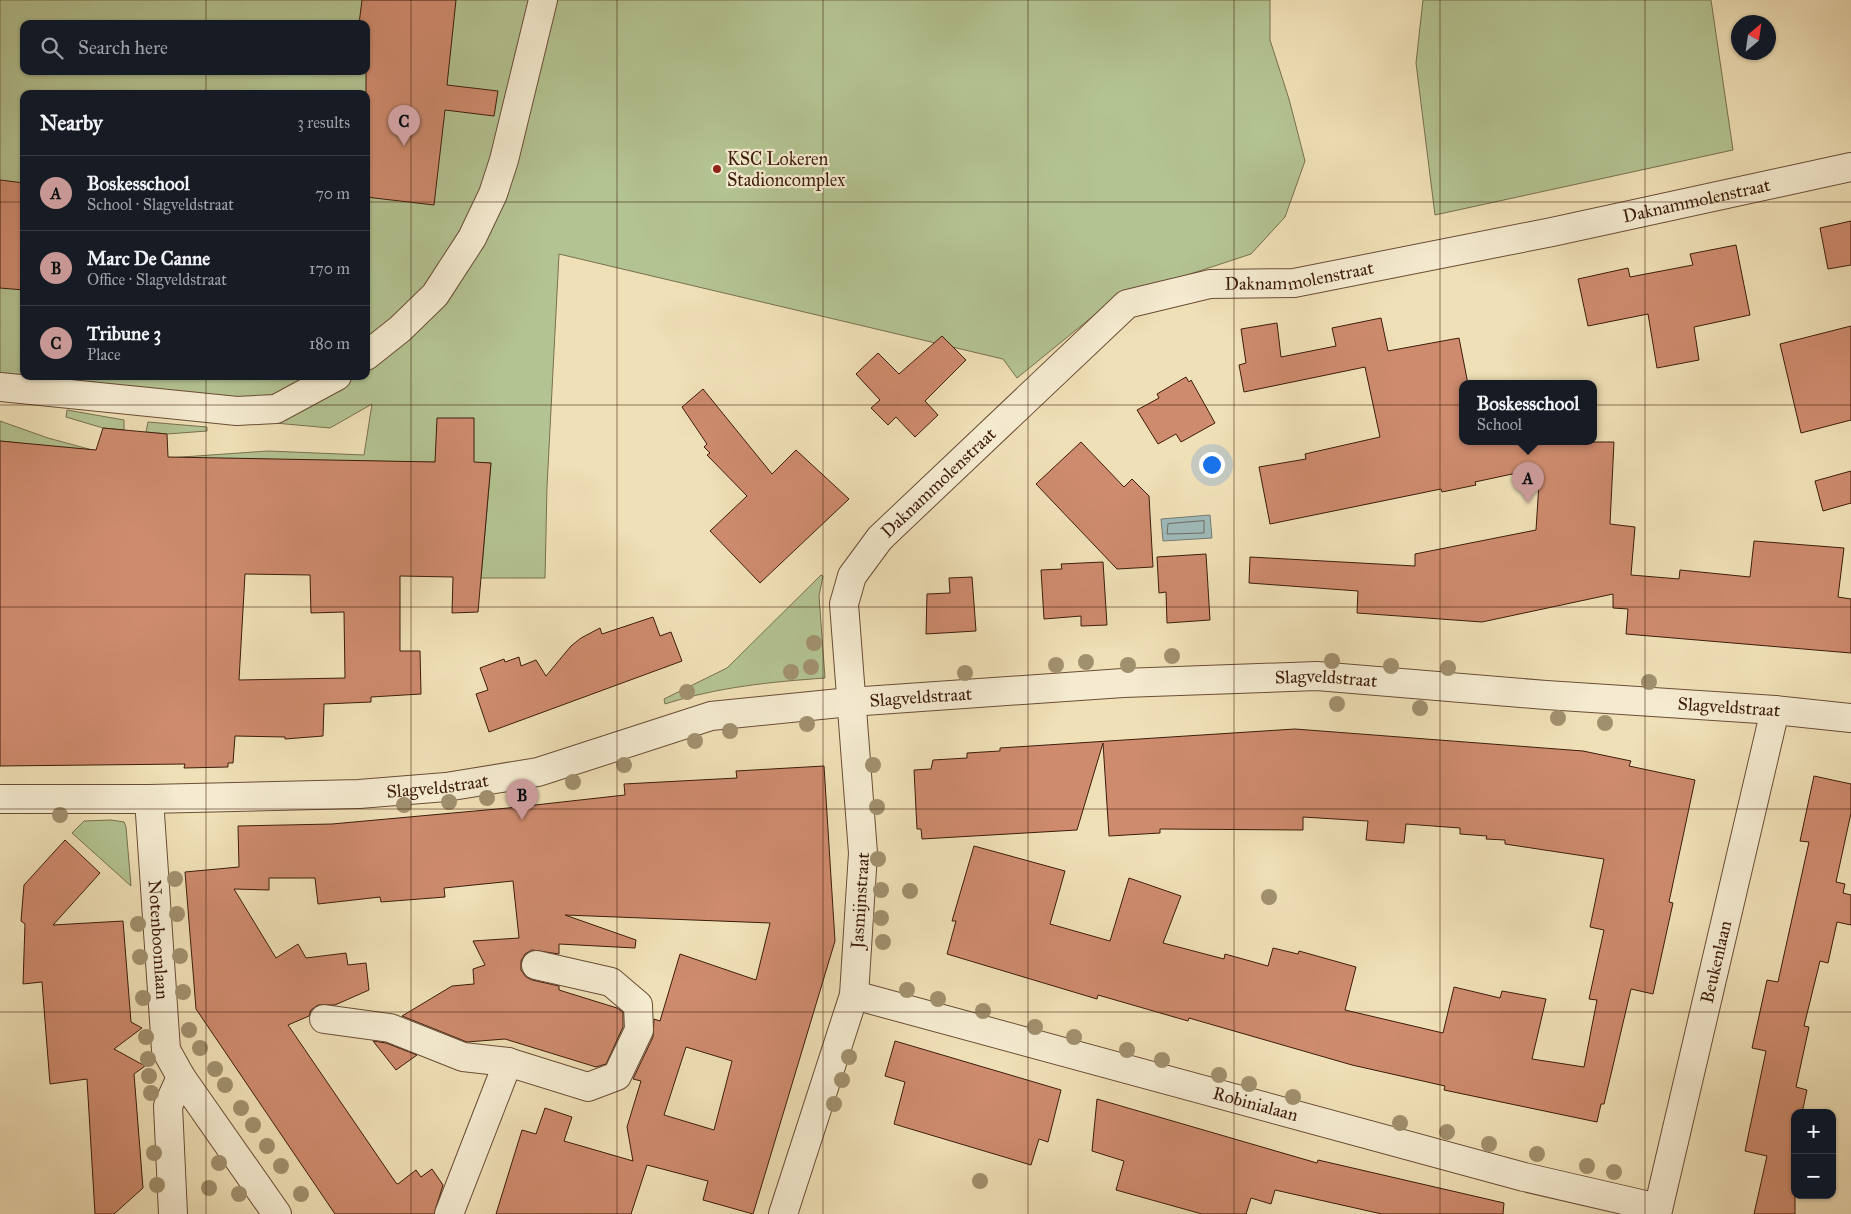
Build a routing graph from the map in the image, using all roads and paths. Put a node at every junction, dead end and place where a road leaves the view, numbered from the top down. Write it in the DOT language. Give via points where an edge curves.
graph roads {
  1 [pos="543,0"];
  2 [pos="1851,167"];
  3 [pos="370,353"];
  4 [pos="330,380"];
  5 [pos="0,387"];
  6 [pos="852,576"];
  7 [pos="850,702"];
  8 [pos="1775,710"];
  9 [pos="1851,718"];
  10 [pos="0,798"];
  11 [pos="149,799"];
  12 [pos="536,965"];
  13 [pos="854,996"];
  14 [pos="324,1019"];
  15 [pos="508,1062"];
  16 [pos="181,1077"];
  17 [pos="1658,1211"];
  18 [pos="173,1214"];
  19 [pos="277,1214"];
  20 [pos="449,1214"];
  21 [pos="784,1214"];
  1 -- 3 [label="street" via="504,160 493,194 472,238 435,296"];
  2 -- 6 [label="street, Daknammolenstraat" via="1552,232 1304,281 1210,284 1127,304 880,538"];
  4 -- 5 [label="street" via="276,409 237,411"];
  6 -- 7 [label="street, Jasmijnstraat" via="844,604"];
  7 -- 8 [label="street, Slagveldstraat" via="1123,683 1318,676"];
  7 -- 11 [label="street, Slagveldstraat" via="711,716 538,772 446,787 359,794"];
  7 -- 13 [label="street, Jasmijnstraat" via="863,853"];
  8 -- 9 [label="street, Slagveldstraat"];
  8 -- 17 [label="street, Beukenlaan"];
  10 -- 11 [label="street, Slagveldstraat"];
  11 -- 16 [label="street, Notenboomlaan" via="166,1050"];
  12 -- 15 [label="street" via="611,982 638,1005 639,1030 617,1076 588,1087"];
  13 -- 17 [label="street, Robinialaan"];
  13 -- 21 [label="street, Jasmijnstraat"];
  14 -- 15 [label="street" via="390,1028 463,1057"];
  15 -- 20 [label="street"];
  16 -- 18 [label="street" via="168,1106"];
  16 -- 19 [label="street, Notenboomlaan"];
}
